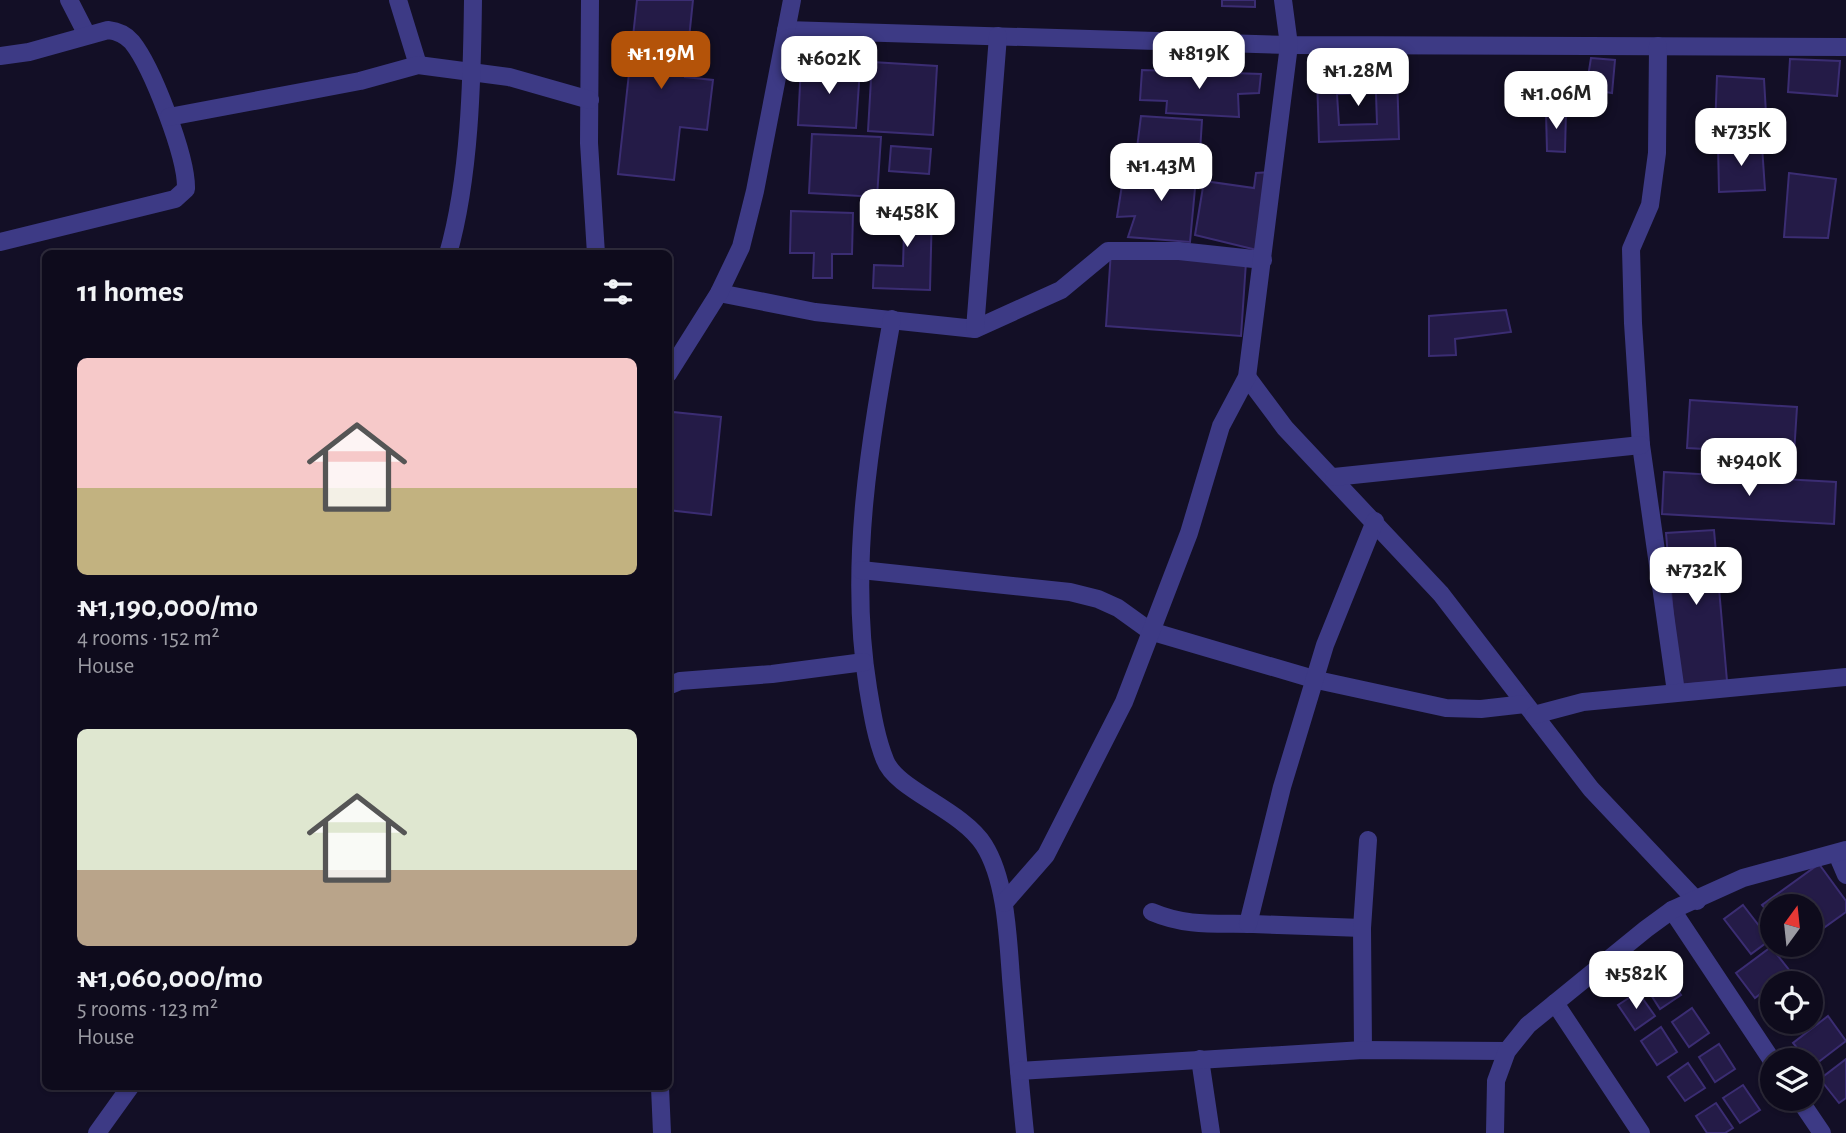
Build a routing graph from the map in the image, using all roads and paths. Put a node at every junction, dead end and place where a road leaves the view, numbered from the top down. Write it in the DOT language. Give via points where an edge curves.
graph roads {
  1 [pos="69,0"];
  2 [pos="398,0"];
  3 [pos="472,0"];
  4 [pos="590,0"];
  5 [pos="792,0"];
  6 [pos="1283,0"];
  7 [pos="786,30"];
  8 [pos="87,34"];
  9 [pos="998,36"];
  10 [pos="1289,45"];
  11 [pos="1658,46"];
  12 [pos="1846,47"];
  13 [pos="0,56"];
  14 [pos="418,65"];
  15 [pos="472,71"];
  16 [pos="590,100"];
  17 [pos="169,117"];
  18 [pos="0,242"];
  19 [pos="449,250"];
  20 [pos="596,250"];
  21 [pos="1263,260"];
  22 [pos="719,293"];
  23 [pos="892,319"];
  24 [pos="975,329"];
  25 [pos="677,343"];
  26 [pos="672,360"];
  27 [pos="1247,377"];
  28 [pos="1641,445"];
  29 [pos="1334,477"];
  30 [pos="1375,521"];
  31 [pos="861,570"];
  32 [pos="1150,631"];
  33 [pos="864,662"];
  34 [pos="1846,677"];
  35 [pos="1317,680"];
  36 [pos="672,685"];
  37 [pos="1676,692"];
  38 [pos="1529,709"];
  39 [pos="1368,840"];
  40 [pos="1842,852"];
  41 [pos="1846,875"];
  42 [pos="1697,901"];
  43 [pos="1004,903"];
  44 [pos="1672,910"];
  45 [pos="1152,912"];
  46 [pos="1248,924"];
  47 [pos="1362,928"];
  48 [pos="1555,1003"];
  49 [pos="1764,1048"];
  50 [pos="1363,1049"];
  51 [pos="1507,1051"];
  52 [pos="1200,1059"];
  53 [pos="1019,1071"];
  54 [pos="128,1090"];
  55 [pos="660,1090"];
  56 [pos="1807,1111"];
  57 [pos="97,1133"];
  58 [pos="662,1133"];
  59 [pos="1024,1133"];
  60 [pos="1211,1133"];
  61 [pos="1495,1133"];
  62 [pos="1641,1133"];
  63 [pos="1822,1133"];
  1 -- 8 [label="street"];
  2 -- 14 [label="street"];
  3 -- 15 [label="street"];
  4 -- 16 [label="street"];
  5 -- 7 [label="street"];
  6 -- 10 [label="street"];
  7 -- 9 [label="street"];
  7 -- 22 [label="street" via="741,247"];
  8 -- 13 [label="street"];
  8 -- 17 [label="street" via="117,31 132,43"];
  9 -- 10 [label="street"];
  9 -- 24 [label="street"];
  10 -- 11 [label="street"];
  10 -- 21 [label="street"];
  11 -- 12 [label="street"];
  11 -- 28 [label="street" via="1654,179 1650,205 1631,249"];
  14 -- 15 [label="street"];
  14 -- 17 [label="street"];
  15 -- 16 [label="street"];
  15 -- 19 [label="street" via="464,163"];
  16 -- 20 [label="street"];
  17 -- 18 [label="street" via="187,172 186,188 175,199"];
  21 -- 24 [label="street" via="1179,251 1108,251 1061,290"];
  21 -- 27 [label="street"];
  22 -- 23 [label="street" via="803,310"];
  22 -- 25 [label="street"];
  23 -- 24 [label="street"];
  23 -- 31 [label="street" via="859,540"];
  25 -- 26 [label="street"];
  27 -- 29 [label="street" via="1285,428"];
  27 -- 32 [label="street" via="1221,426 1189,533"];
  28 -- 29 [label="street"];
  28 -- 37 [label="street"];
  29 -- 30 [label="street"];
  30 -- 35 [label="street" via="1325,645"];
  30 -- 38 [label="street" via="1441,594"];
  31 -- 32 [label="street" via="1070,592 1118,608"];
  31 -- 33 [label="street"];
  32 -- 35 [label="street"];
  32 -- 43 [label="street" via="1124,702 1084,786 1046,855"];
  33 -- 36 [label="street"];
  33 -- 43 [label="street" via="881,749 893,776 946,808 973,831 985,847"];
  34 -- 37 [label="street"];
  35 -- 38 [label="street" via="1446,708"];
  35 -- 46 [label="street" via="1282,787"];
  37 -- 38 [label="street"];
  38 -- 42 [label="street" via="1591,789"];
  39 -- 47 [label="street"];
  40 -- 41 [label="street"];
  40 -- 42 [label="street" via="1743,878"];
  42 -- 44 [label="street"];
  43 -- 53 [label="street"];
  44 -- 48 [label="street"];
  44 -- 49 [label="street"];
  45 -- 46 [label="street" via="1205,926"];
  46 -- 47 [label="street"];
  47 -- 50 [label="street"];
  48 -- 51 [label="street" via="1528,1025"];
  48 -- 62 [label="street"];
  50 -- 51 [label="street"];
  50 -- 52 [label="street"];
  51 -- 61 [label="street" via="1496,1081"];
  52 -- 53 [label="street"];
  52 -- 60 [label="street"];
  53 -- 59 [label="street"];
  54 -- 57 [label="street"];
  55 -- 58 [label="street"];
  56 -- 63 [label="street"];
}
